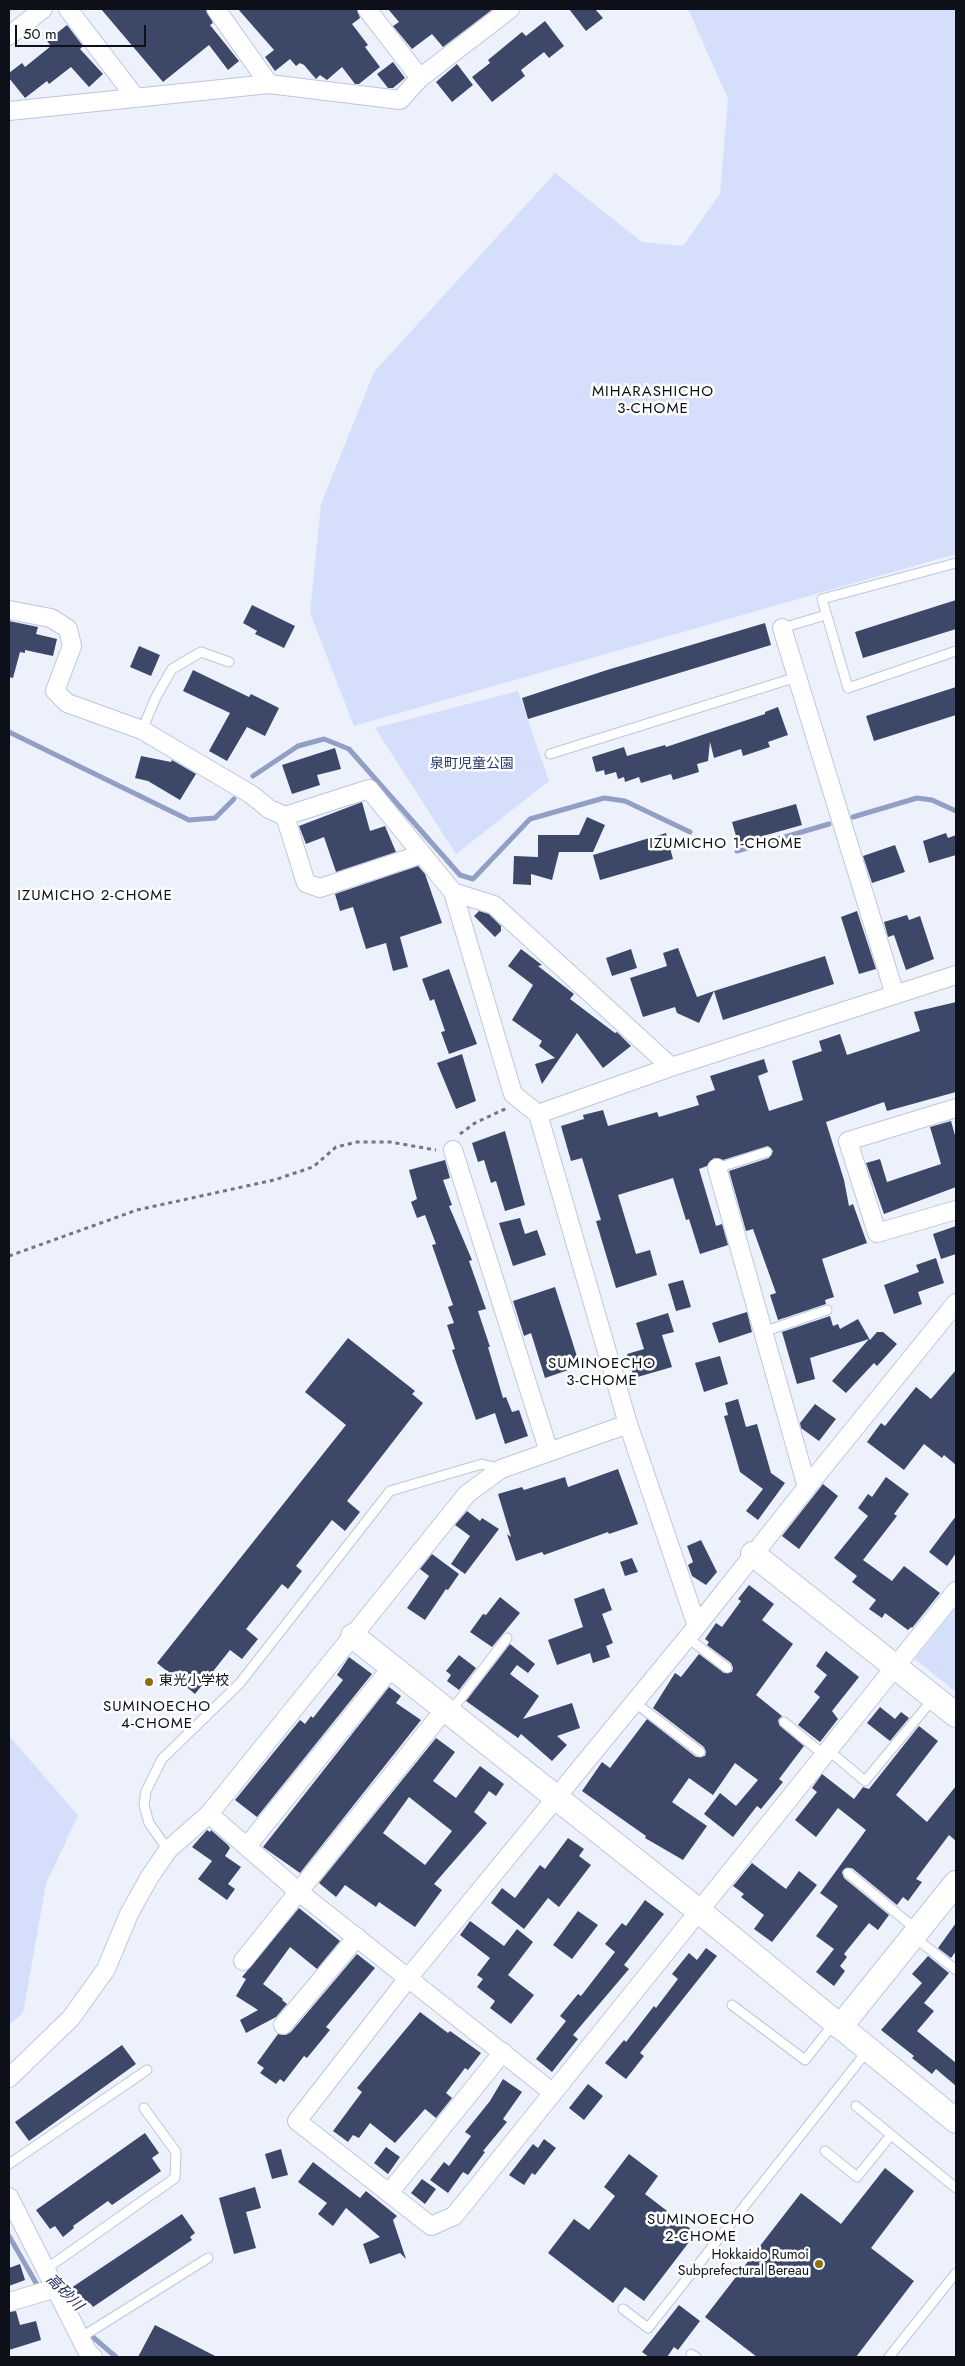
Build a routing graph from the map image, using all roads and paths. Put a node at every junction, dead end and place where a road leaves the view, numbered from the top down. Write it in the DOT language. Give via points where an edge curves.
graph roads {
  1 [pos="43,9"];
  2 [pos="68,9"];
  3 [pos="216,9"];
  4 [pos="367,9"];
  5 [pos="510,9"];
  6 [pos="9,36"];
  7 [pos="420,78"];
  8 [pos="269,84"];
  9 [pos="136,98"];
  10 [pos="9,111"];
  11 [pos="956,563"];
  12 [pos="9,610"];
  13 [pos="826,615"];
  14 [pos="782,628"];
  15 [pos="956,651"];
  16 [pos="229,662"];
  17 [pos="797,677"];
  18 [pos="142,730"];
  19 [pos="550,754"];
  20 [pos="284,816"];
  21 [pos="422,854"];
  22 [pos="453,892"];
  23 [pos="956,975"];
  24 [pos="895,995"];
  25 [pos="671,1067"];
  26 [pos="956,1108"];
  27 [pos="532,1109"];
  28 [pos="453,1150"];
  29 [pos="767,1152"];
  30 [pos="717,1168"];
  31 [pos="956,1210"];
  32 [pos="9,1256"];
  33 [pos="956,1303"];
  34 [pos="827,1310"];
  35 [pos="763,1332"];
  36 [pos="628,1424"];
  37 [pos="549,1452"];
  38 [pos="501,1469"];
  39 [pos="807,1487"];
  40 [pos="753,1554"];
  41 [pos="956,1591"];
  42 [pos="693,1632"];
  43 [pos="353,1636"];
  44 [pos="507,1638"];
  45 [pos="896,1666"];
  46 [pos="392,1667"];
  47 [pos="727,1668"];
  48 [pos="934,1697"];
  49 [pos="634,1702"];
  50 [pos="447,1711"];
  51 [pos="956,1715"];
  52 [pos="784,1722"];
  53 [pos="700,1752"];
  54 [pos="826,1752"];
  55 [pos="555,1797"];
  56 [pos="209,1814"];
  57 [pos="248,1845"];
  58 [pos="168,1850"];
  59 [pos="848,1873"];
  60 [pos="956,1883"];
  61 [pos="300,1892"];
  62 [pos="699,1911"];
  63 [pos="916,1933"];
  64 [pos="357,1937"];
  65 [pos="243,1961"];
  66 [pos="956,1970"];
  67 [pos="409,1977"];
  68 [pos="732,2005"];
  69 [pos="283,2025"];
  70 [pos="837,2025"];
  71 [pos="868,2050"];
  72 [pos="503,2052"];
  73 [pos="147,2070"];
  74 [pos="9,2078"];
  75 [pos="552,2092"];
  76 [pos="856,2106"];
  77 [pos="144,2108"];
  78 [pos="956,2121"];
  79 [pos="891,2135"];
  80 [pos="825,2150"];
  81 [pos="9,2164"];
  82 [pos="956,2188"];
  83 [pos="390,2193"];
  84 [pos="9,2198"];
  85 [pos="208,2258"];
  86 [pos="46,2269"];
  87 [pos="956,2273"];
  88 [pos="56,2288"];
  89 [pos="9,2302"];
  90 [pos="623,2309"];
  91 [pos="80,2338"];
  92 [pos="93,2357"];
  93 [pos="889,2357"];
  1 -- 6 [label="street"];
  2 -- 9 [label="street"];
  3 -- 8 [label="street"];
  4 -- 7 [label="street"];
  5 -- 7 [label="street"];
  7 -- 8 [label="street" via="400,100"];
  8 -- 9 [label="street"];
  9 -- 10 [label="street"];
  11 -- 13 [label="lane" via="822,599"];
  12 -- 18 [label="street" via="51,618 68,629 72,646 55,691 68,703"];
  13 -- 14 [label="lane"];
  13 -- 15 [label="lane" via="848,688"];
  14 -- 17 [label="street"];
  16 -- 18 [label="lane" via="201,652 172,669"];
  17 -- 19 [label="lane"];
  17 -- 24 [label="street"];
  18 -- 20 [label="street"];
  20 -- 21 [label="street" via="369,789"];
  20 -- 21 [label="street" via="306,883 320,888"];
  21 -- 22 [label="street"];
  22 -- 25 [label="street" via="494,905"];
  22 -- 27 [label="street" via="513,1094"];
  23 -- 24 [label="street"];
  24 -- 25 [label="street"];
  25 -- 27 [label="street"];
  26 -- 31 [label="street" via="848,1141 878,1233"];
  27 -- 28 [label="path" via="509,1107 475,1123 457,1136"];
  27 -- 36 [label="street"];
  28 -- 32 [label="path" via="390,1142 357,1142 336,1148 313,1167 274,1180 137,1210"];
  28 -- 37 [label="street"];
  29 -- 30 [label="lane"];
  30 -- 35 [label="street"];
  33 -- 39 [label="street"];
  34 -- 35 [label="lane"];
  35 -- 39 [label="street"];
  36 -- 37 [label="street"];
  36 -- 42 [label="street"];
  37 -- 38 [label="street"];
  38 -- 43 [label="street" via="467,1494"];
  38 -- 58 [label="lane" via="482,1464 390,1490 240,1683 162,1759 146,1791 144,1805 149,1823"];
  39 -- 40 [label="street"];
  40 -- 42 [label="street"];
  40 -- 45 [label="street"];
  41 -- 45 [label="street"];
  42 -- 47 [label="lane"];
  42 -- 49 [label="street"];
  43 -- 46 [label="street"];
  43 -- 56 [label="street"];
  44 -- 50 [label="lane"];
  45 -- 48 [label="street"];
  45 -- 54 [label="street"];
  46 -- 50 [label="street"];
  46 -- 57 [label="street"];
  48 -- 51 [label="street"];
  48 -- 54 [label="lane" via="866,1781"];
  49 -- 53 [label="lane"];
  49 -- 55 [label="street"];
  50 -- 55 [label="street"];
  50 -- 61 [label="street"];
  52 -- 54 [label="lane"];
  54 -- 62 [label="street"];
  55 -- 62 [label="street"];
  55 -- 67 [label="street"];
  56 -- 57 [label="street"];
  56 -- 58 [label="street"];
  57 -- 61 [label="street"];
  58 -- 74 [label="street" via="129,1914 106,1968 71,2018"];
  59 -- 63 [label="lane"];
  60 -- 63 [label="street"];
  61 -- 64 [label="street"];
  61 -- 65 [label="street"];
  62 -- 70 [label="street"];
  62 -- 75 [label="street"];
  63 -- 66 [label="lane"];
  63 -- 70 [label="street"];
  64 -- 67 [label="street"];
  64 -- 69 [label="street"];
  67 -- 72 [label="street"];
  67 -- 83 [label="street" via="296,2121"];
  68 -- 70 [label="lane" via="805,2060"];
  70 -- 71 [label="street"];
  71 -- 78 [label="street"];
  71 -- 90 [label="lane" via="648,2328"];
  72 -- 75 [label="street"];
  72 -- 83 [label="street"];
  73 -- 81 [label="lane"];
  75 -- 83 [label="street" via="454,2216 432,2226"];
  76 -- 79 [label="lane"];
  77 -- 86 [label="lane" via="176,2152 175,2178"];
  79 -- 80 [label="lane" via="857,2176"];
  79 -- 82 [label="lane"];
  84 -- 86 [label="street"];
  85 -- 91 [label="lane"];
  86 -- 88 [label="street"];
  87 -- 93 [label="lane"];
  88 -- 89 [label="street"];
  88 -- 91 [label="street"];
  91 -- 92 [label="street"];
}
